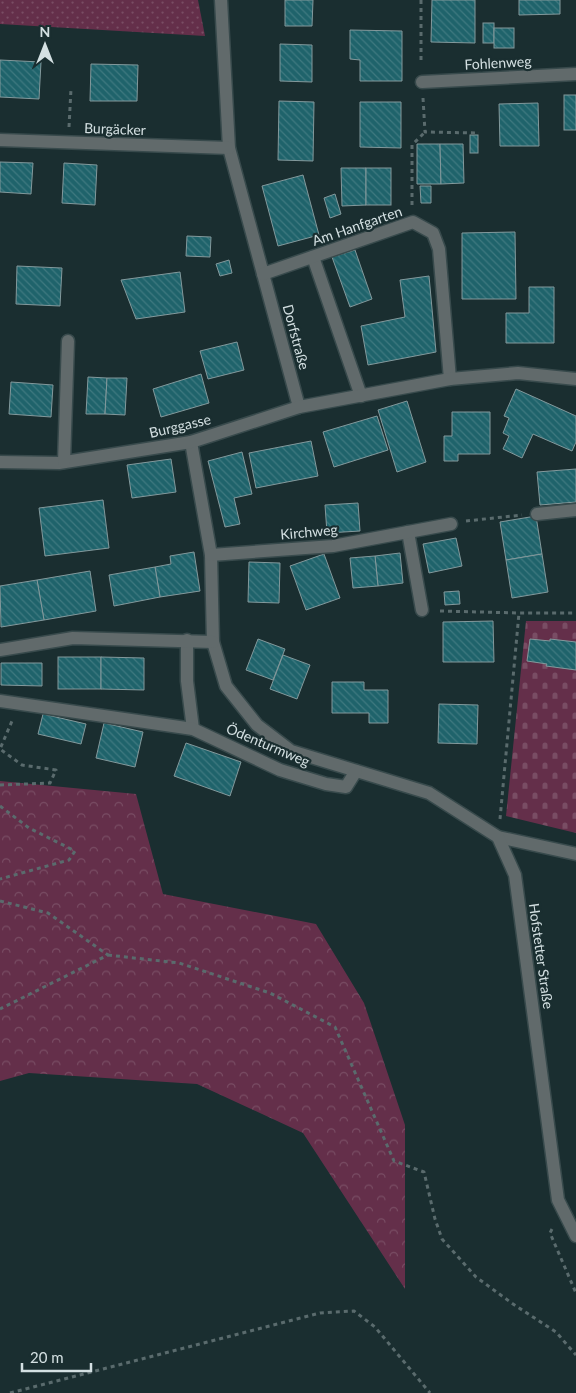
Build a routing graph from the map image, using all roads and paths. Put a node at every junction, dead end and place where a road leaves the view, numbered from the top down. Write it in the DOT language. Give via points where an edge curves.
graph roads {
  1 [pos="221,0"];
  2 [pos="420,0"];
  3 [pos="576,74"];
  4 [pos="422,82"];
  5 [pos="71,89"];
  6 [pos="425,132"];
  7 [pos="480,133"];
  8 [pos="0,140"];
  9 [pos="68,142"];
  10 [pos="229,148"];
  11 [pos="413,222"];
  12 [pos="313,257"];
  13 [pos="263,274"];
  14 [pos="68,341"];
  15 [pos="576,378"];
  16 [pos="450,379"];
  17 [pos="361,396"];
  18 [pos="300,408"];
  19 [pos="191,442"];
  20 [pos="0,462"];
  21 [pos="64,462"];
  22 [pos="576,510"];
  23 [pos="537,514"];
  24 [pos="451,524"];
  25 [pos="408,532"];
  26 [pos="211,555"];
  27 [pos="422,610"];
  28 [pos="519,613"];
  29 [pos="576,614"];
  30 [pos="187,640"];
  31 [pos="213,642"];
  32 [pos="0,650"];
  33 [pos="5,702"];
  34 [pos="193,729"];
  35 [pos="356,771"];
  36 [pos="0,785"];
  37 [pos="0,806"];
  38 [pos="499,830"];
  39 [pos="576,854"];
  40 [pos="0,879"];
  41 [pos="0,901"];
  42 [pos="108,955"];
  43 [pos="0,1009"];
  44 [pos="564,1212"];
  45 [pos="576,1236"];
  46 [pos="576,1294"];
  47 [pos="576,1354"];
  48 [pos="10,1393"];
  49 [pos="430,1393"];
  1 -- 10 [label="street, Dorfstraße"];
  2 -- 4 [label="path"];
  3 -- 4 [label="street, Fohlenweg"];
  4 -- 6 [label="path"];
  5 -- 9 [label="path"];
  6 -- 7 [label="path"];
  6 -- 11 [label="path" via="412,145"];
  8 -- 9 [label="street, Burgäcker"];
  9 -- 10 [label="street, Burgäcker"];
  10 -- 13 [label="street, Dorfstraße"];
  11 -- 12 [label="street, Am Hanfgarten"];
  11 -- 16 [label="street, Am Hanfgarten" via="433,233 439,249"];
  12 -- 13 [label="street, Am Hanfgarten"];
  12 -- 17 [label="street"];
  13 -- 18 [label="street, Dorfstraße"];
  14 -- 21 [label="street"];
  15 -- 16 [label="street" via="518,373"];
  16 -- 17 [label="street"];
  17 -- 18 [label="street"];
  18 -- 19 [label="street, Burggasse"];
  19 -- 21 [label="street, Burggasse"];
  19 -- 26 [label="street, Ödenturmweg"];
  20 -- 21 [label="street, Burggasse"];
  22 -- 23 [label="street"];
  23 -- 24 [label="path"];
  24 -- 25 [label="street, Kirchweg"];
  25 -- 26 [label="street, Kirchweg" via="333,546"];
  25 -- 27 [label="street"];
  26 -- 31 [label="street, Ödenturmweg"];
  27 -- 28 [label="path"];
  28 -- 29 [label="path"];
  28 -- 38 [label="path"];
  30 -- 31 [label="street"];
  30 -- 32 [label="street" via="73,638"];
  30 -- 34 [label="street" via="187,680"];
  31 -- 35 [label="street, Ödenturmweg" via="226,686 257,725 291,751"];
  33 -- 34 [label="street, Ödenturmweg"];
  33 -- 36 [label="path" via="13,720 0,749 22,765 56,770 50,783"];
  34 -- 35 [label="street, Ödenturmweg" via="280,770 326,784 346,787"];
  35 -- 38 [label="street" via="429,794"];
  37 -- 40 [label="path" via="29,828 75,851 69,860"];
  38 -- 39 [label="street"];
  38 -- 44 [label="street, Hofstetter Straße" via="515,875 558,1200"];
  41 -- 42 [label="path" via="48,913"];
  42 -- 43 [label="path"];
  42 -- 47 [label="path" via="179,963 270,993 335,1027 394,1161 424,1172 442,1239 476,1277 556,1332"];
  44 -- 45 [label="street, Hofstetter Straße"];
  44 -- 46 [label="path" via="550,1233"];
  48 -- 49 [label="path" via="320,1313 354,1312 375,1327"];
}
